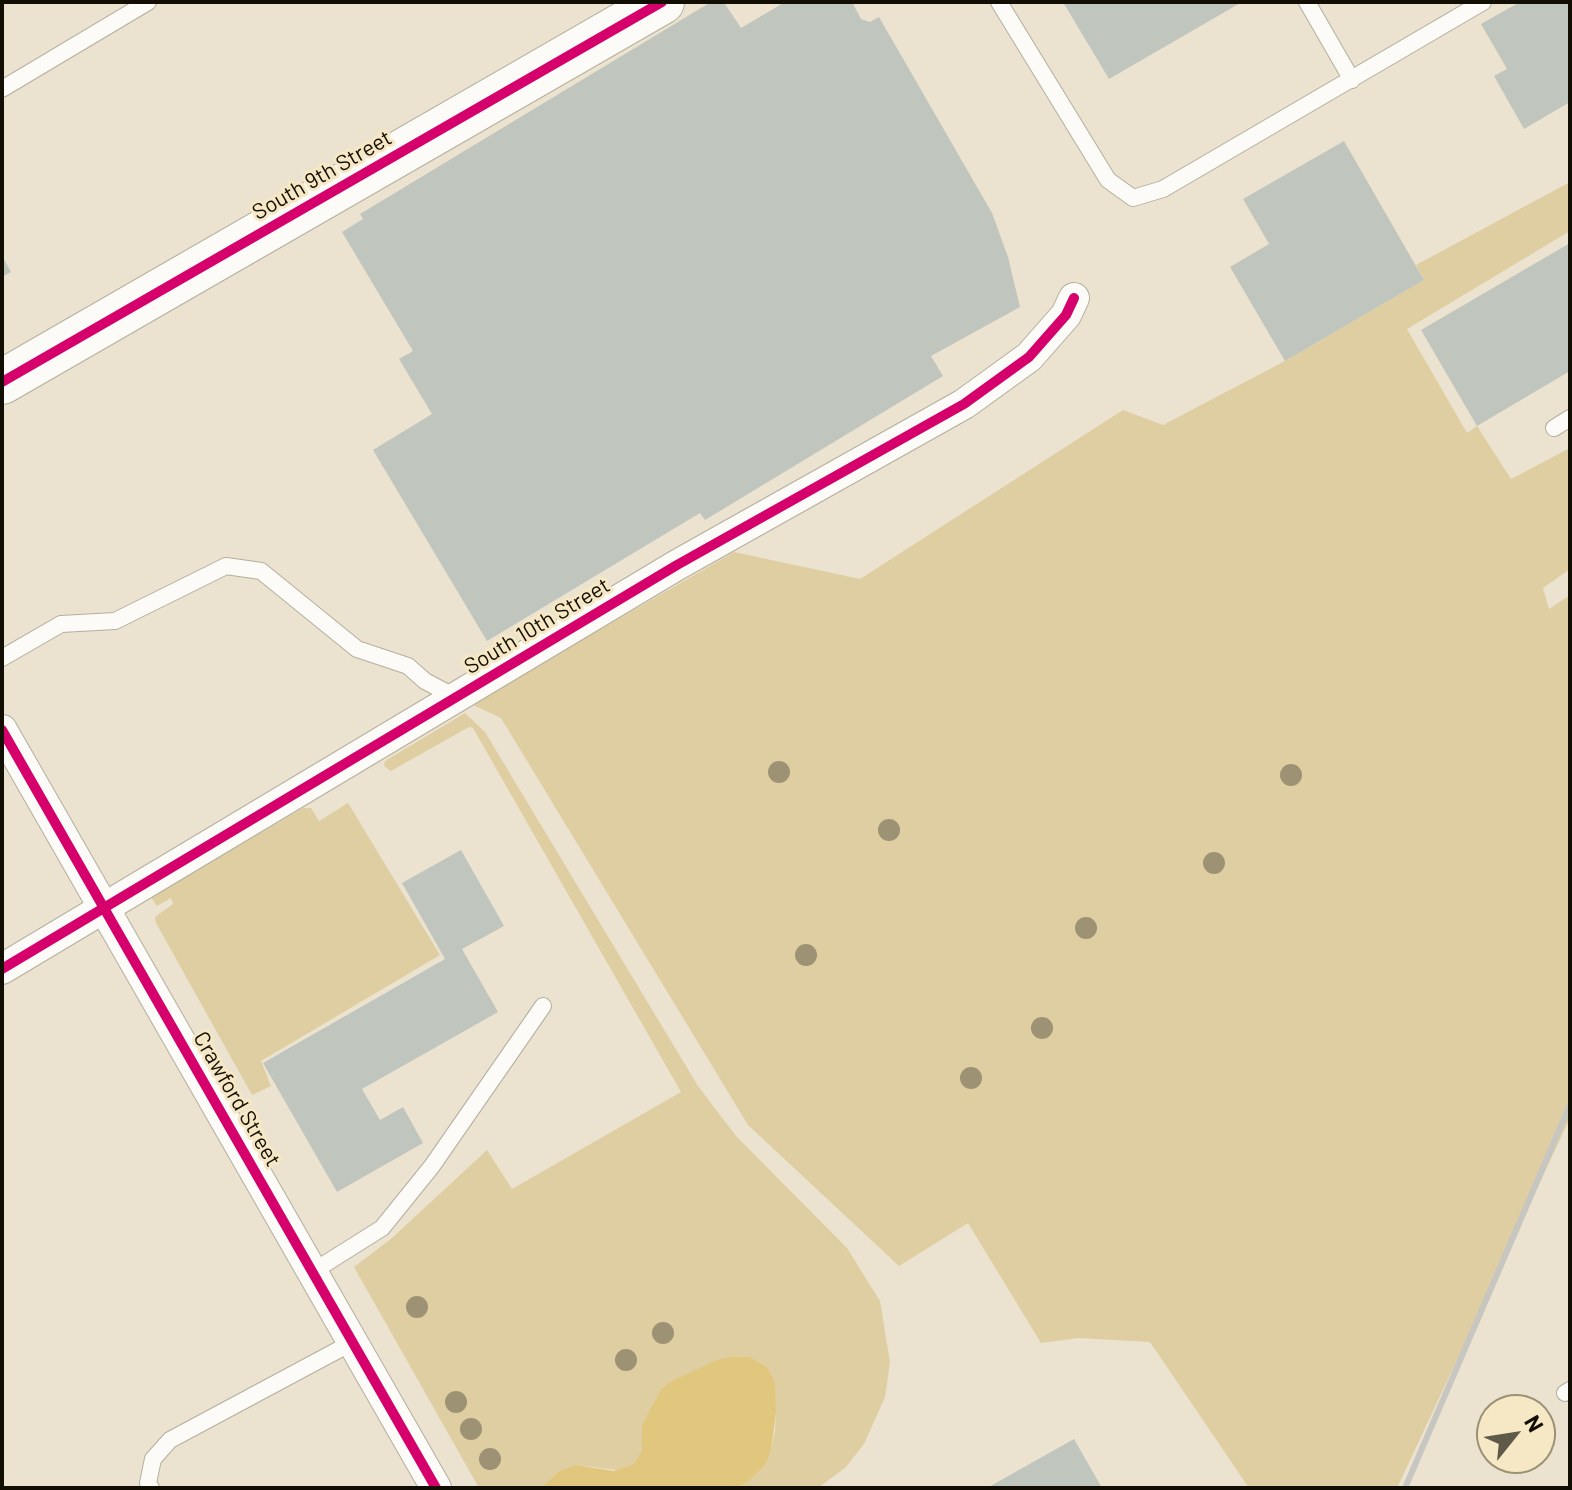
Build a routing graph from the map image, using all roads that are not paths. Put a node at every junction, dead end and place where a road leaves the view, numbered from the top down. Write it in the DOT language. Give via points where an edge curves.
graph roads {
  1 [pos="148,2"];
  2 [pos="662,2"];
  3 [pos="999,2"];
  4 [pos="1307,2"];
  5 [pos="1483,2"];
  6 [pos="1352,80"];
  7 [pos="2,89"];
  8 [pos="1074,298"];
  9 [pos="2,382"];
  10 [pos="1570,418"];
  11 [pos="1554,428"];
  12 [pos="2,658"];
  13 [pos="457,698"];
  14 [pos="2,730"];
  15 [pos="106,910"];
  16 [pos="2,969"];
  17 [pos="543,1006"];
  18 [pos="312,1272"];
  19 [pos="353,1342"];
  20 [pos="145,1486"];
  21 [pos="436,1488"];
  1 -- 7 [label="lane"];
  2 -- 9 [label="street, South 9th Street"];
  3 -- 6 [label="lane" via="1108,180 1133,198 1163,189"];
  4 -- 6 [label="lane"];
  5 -- 6 [label="lane"];
  8 -- 13 [label="street, South 10th Street" via="1029,357 964,404 677,565"];
  10 -- 11 [label="lane"];
  12 -- 13 [label="lane" via="61,624 115,621 226,566 261,571 357,649 408,666"];
  13 -- 15 [label="street, South 10th Street"];
  14 -- 15 [label="street, Crawford Street"];
  15 -- 16 [label="street, South 10th Street"];
  15 -- 18 [label="street, Crawford Street"];
  17 -- 18 [label="lane" via="432,1166 382,1228"];
  18 -- 19 [label="street, Crawford Street"];
  19 -- 20 [label="lane" via="170,1440 153,1459"];
  19 -- 21 [label="street, Crawford Street"];
}
